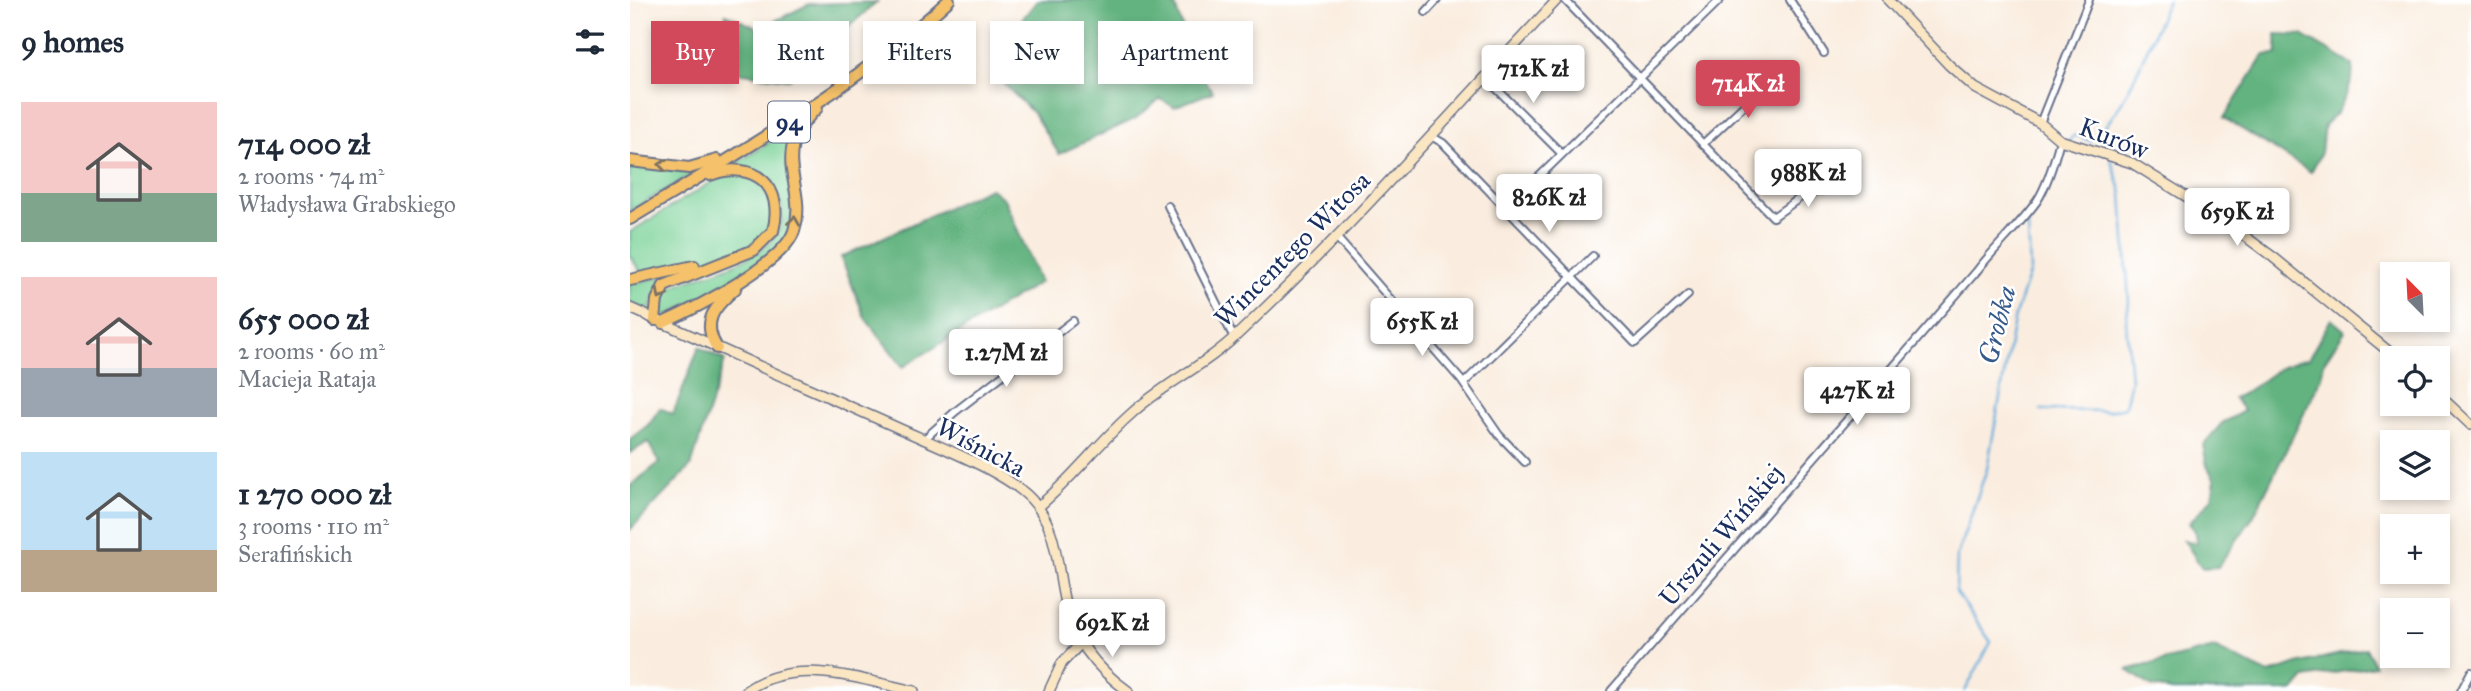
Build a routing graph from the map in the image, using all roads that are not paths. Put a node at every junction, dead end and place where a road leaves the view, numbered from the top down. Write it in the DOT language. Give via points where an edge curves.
graph roads {
  1 [pos="948,0"];
  2 [pos="1557,0"];
  3 [pos="1564,0"];
  4 [pos="1720,0"];
  5 [pos="1790,0"];
  6 [pos="1888,0"];
  7 [pos="2090,0"];
  8 [pos="1433,1"];
  9 [pos="1426,12"];
  10 [pos="1824,53"];
  11 [pos="1485,76"];
  12 [pos="1640,77"];
  13 [pos="1777,80"];
  14 [pos="834,92"];
  15 [pos="2040,123"];
  16 [pos="1431,136"];
  17 [pos="1704,142"];
  18 [pos="2065,142"];
  19 [pos="743,150"];
  20 [pos="1561,153"];
  21 [pos="630,160"];
  22 [pos="682,187"];
  23 [pos="1838,187"];
  24 [pos="1168,206"];
  25 [pos="1507,209"];
  26 [pos="630,219"];
  27 [pos="1337,237"];
  28 [pos="1593,256"];
  29 [pos="724,260"];
  30 [pos="754,272"];
  31 [pos="1572,277"];
  32 [pos="630,280"];
  33 [pos="1688,295"];
  34 [pos="630,308"];
  35 [pos="659,321"];
  36 [pos="1073,321"];
  37 [pos="1234,338"];
  38 [pos="2383,346"];
  39 [pos="717,348"];
  40 [pos="1464,383"];
  41 [pos="2450,405"];
  42 [pos="2471,425"];
  43 [pos="923,440"];
  44 [pos="1525,462"];
  45 [pos="1038,507"];
  46 [pos="1081,643"];
  47 [pos="2471,672"];
  48 [pos="746,691"];
  49 [pos="914,691"];
  50 [pos="1049,691"];
  51 [pos="1129,691"];
  52 [pos="1611,691"];
  53 [pos="2461,691"];
  1 -- 14 [label="main road, 94"];
  2 -- 11 [label="street, Wincentego Witosa"];
  3 -- 12 [label="street"];
  4 -- 12 [label="street"];
  5 -- 10 [label="street"];
  6 -- 15 [label="street, Kurów" via="1965,81"];
  7 -- 15 [label="street"];
  8 -- 9 [label="street"];
  11 -- 16 [label="street, Wincentego Witosa"];
  11 -- 20 [label="street"];
  12 -- 17 [label="street"];
  12 -- 20 [label="street"];
  13 -- 17 [label="street"];
  14 -- 19 [label="main road, 94"];
  30 -- 14 [label="main road, one-way" via="789,241 796,220 791,165 795,139 803,123"];
  15 -- 18 [label="street, Kurów"];
  16 -- 25 [label="street"];
  16 -- 27 [label="street, Wincentego Witosa"];
  17 -- 23 [label="street" via="1773,216 1804,195"];
  18 -- 38 [label="street, Kurów" via="2132,163 2217,215"];
  18 -- 52 [label="street, Urszuli Wińskiej" via="2039,198 2027,213"];
  19 -- 21 [label="main road, one-way" via="689,168"];
  19 -- 22 [label="main road, 94"];
  20 -- 25 [label="street"];
  22 -- 26 [label="main road, 94"];
  22 -- 29 [label="main road" via="713,173 738,169 755,175 771,191 776,215 768,238 754,250"];
  24 -- 37 [label="street"];
  25 -- 31 [label="street"];
  27 -- 37 [label="street, Wincentego Witosa"];
  27 -- 40 [label="street"];
  28 -- 31 [label="street"];
  29 -- 32 [label="main road"];
  29 -- 35 [label="main road, one-way" via="664,286 657,299"];
  30 -- 35 [label="main road"];
  30 -- 39 [label="main road" via="710,316 709,331"];
  31 -- 33 [label="street" via="1635,343"];
  31 -- 40 [label="street"];
  34 -- 35 [label="street, Wiśnicka"];
  35 -- 39 [label="street, Wiśnicka"];
  36 -- 43 [label="street"];
  37 -- 45 [label="street, Wincentego Witosa" via="1154,393"];
  39 -- 43 [label="street, Wiśnicka"];
  40 -- 44 [label="street" via="1499,435"];
  41 -- 42 [label="street"];
  43 -- 45 [label="street, Wiśnicka" via="1020,489"];
  45 -- 46 [label="street, Wiśnicka" via="1055,546 1064,601"];
  46 -- 50 [label="street" via="1068,655"];
  46 -- 51 [label="street, Wiśnicka" via="1103,672"];
  47 -- 53 [label="street"];
  48 -- 49 [label="street" via="767,679 802,672"];
}
